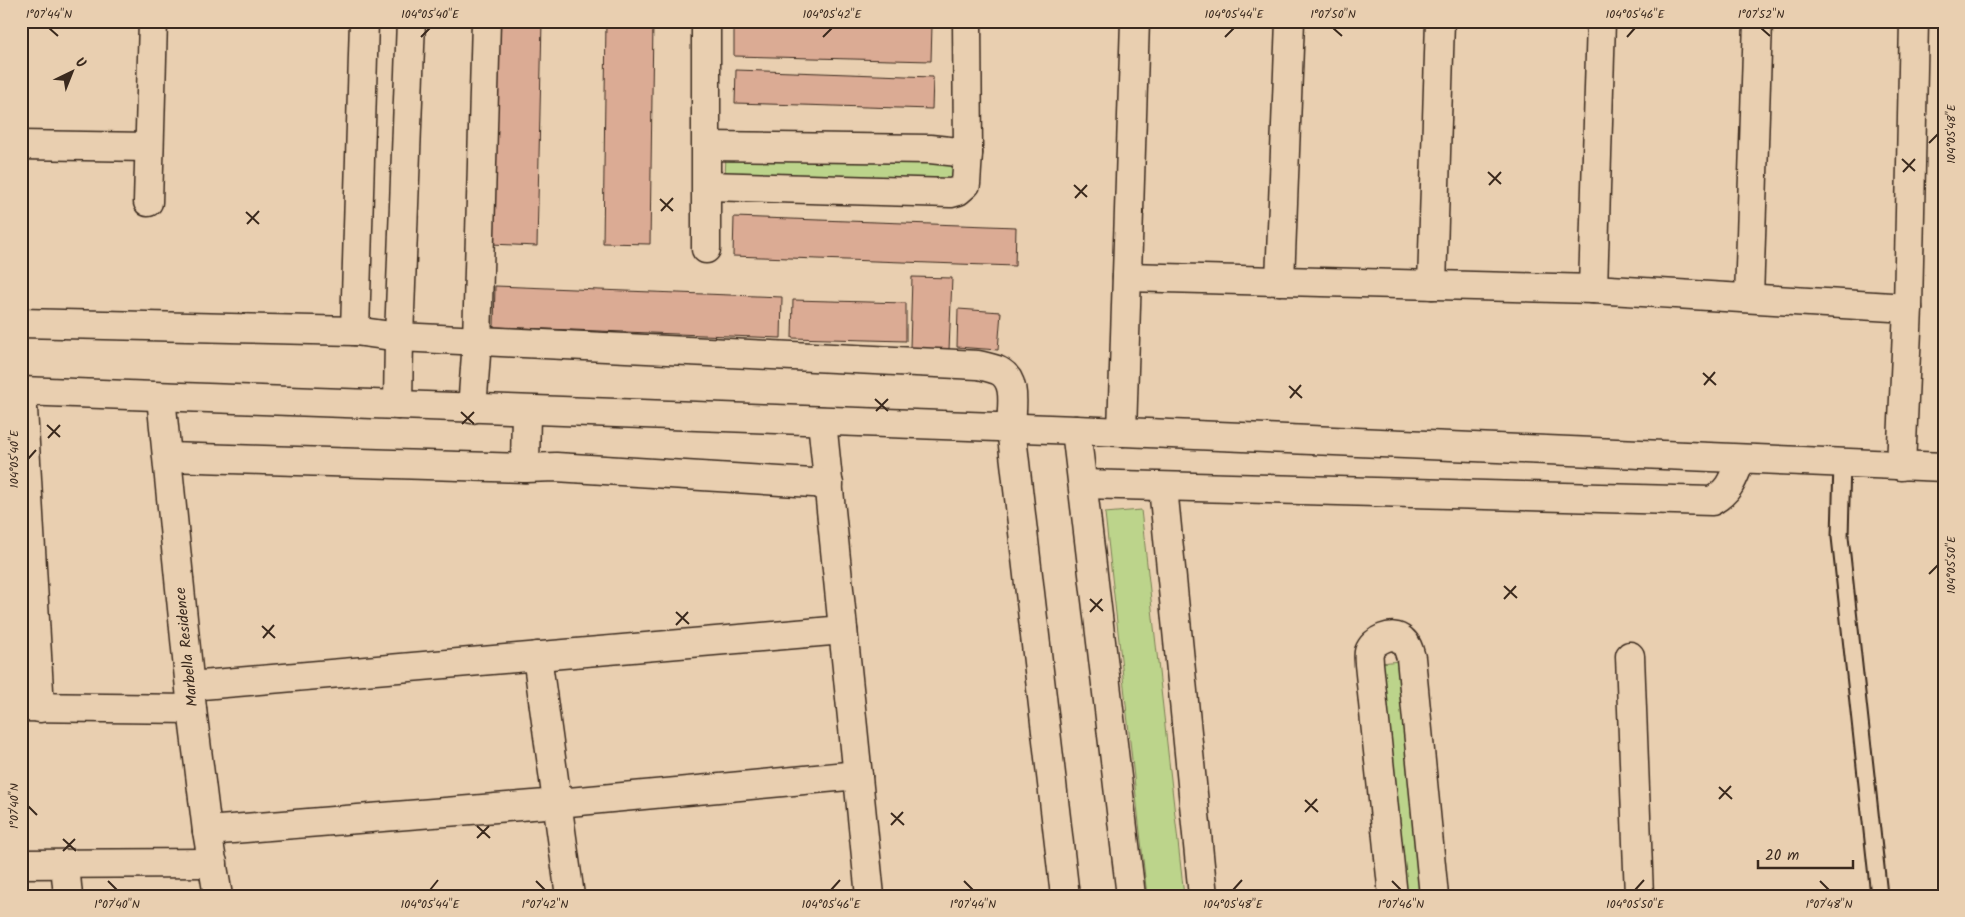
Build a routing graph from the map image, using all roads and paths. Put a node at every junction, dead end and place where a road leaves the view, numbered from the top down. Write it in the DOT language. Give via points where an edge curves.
graph roads {
  1 [pos="153,21"];
  2 [pos="364,21"];
  3 [pos="411,21"];
  4 [pos="486,21"];
  5 [pos="706,21"];
  6 [pos="967,21"];
  7 [pos="1135,21"];
  8 [pos="1290,21"];
  9 [pos="1440,21"];
  10 [pos="1601,21"];
  11 [pos="1758,21"];
  12 [pos="1914,21"];
  13 [pos="21,145"];
  14 [pos="149,146"];
  15 [pos="707,146"];
  16 [pos="968,153"];
  17 [pos="707,186"];
  18 [pos="148,202"];
  19 [pos="706,249"];
  20 [pos="1127,277"];
  21 [pos="1280,281"];
  22 [pos="1432,285"];
  23 [pos="1593,289"];
  24 [pos="1749,298"];
  25 [pos="1908,308"];
  26 [pos="21,323"];
  27 [pos="355,331"];
  28 [pos="399,337"];
  29 [pos="477,341"];
  30 [pos="22,391"];
  31 [pos="161,397"];
  32 [pos="398,405"];
  33 [pos="472,409"];
  34 [pos="526,411"];
  35 [pos="822,421"];
  36 [pos="1011,428"];
  37 [pos="1076,430"];
  38 [pos="1122,432"];
  39 [pos="23,451"];
  40 [pos="168,457"];
  41 [pos="1741,459"];
  42 [pos="1842,463"];
  43 [pos="1901,466"];
  44 [pos="1944,467"];
  45 [pos="525,468"];
  46 [pos="829,484"];
  47 [pos="1083,484"];
  48 [pos="1163,487"];
  49 [pos="28,599"];
  50 [pos="843,630"];
  51 [pos="537,656"];
  52 [pos="1630,656"];
  53 [pos="191,697"];
  54 [pos="31,707"];
  55 [pos="858,774"];
  56 [pos="558,803"];
  57 [pos="207,830"];
  58 [pos="213,863"];
  59 [pos="21,864"];
  60 [pos="65,864"];
  61 [pos="1880,895"];
  62 [pos="68,896"];
  63 [pos="218,896"];
  64 [pos="570,896"];
  65 [pos="870,896"];
  66 [pos="1065,896"];
  67 [pos="1131,896"];
  68 [pos="1203,896"];
  69 [pos="1393,896"];
  70 [pos="1434,896"];
  71 [pos="1639,896"];
  1 -- 14 [label="street"];
  2 -- 27 [label="street"];
  3 -- 28 [label="street"];
  4 -- 29 [label="street"];
  5 -- 15 [label="street"];
  6 -- 16 [label="street"];
  7 -- 20 [label="street"];
  8 -- 21 [label="street"];
  9 -- 22 [label="street"];
  10 -- 23 [label="street"];
  11 -- 24 [label="street"];
  12 -- 25 [label="street"];
  13 -- 14 [label="street"];
  14 -- 18 [label="street"];
  15 -- 16 [label="street" via="930,149"];
  15 -- 17 [label="street"];
  16 -- 17 [label="street" via="966,184 951,193"];
  17 -- 19 [label="street"];
  20 -- 21 [label="street"];
  20 -- 38 [label="street"];
  21 -- 22 [label="street"];
  22 -- 23 [label="street"];
  23 -- 24 [label="street"];
  24 -- 25 [label="street"];
  25 -- 43 [label="street"];
  26 -- 27 [label="street"];
  27 -- 28 [label="street"];
  28 -- 29 [label="street"];
  28 -- 32 [label="street"];
  29 -- 33 [label="street"];
  29 -- 36 [label="street" via="978,364 999,371 1009,380 1012,388"];
  30 -- 31 [label="street"];
  30 -- 39 [label="street"];
  31 -- 32 [label="street"];
  31 -- 40 [label="street, Marbella Residence"];
  32 -- 33 [label="street"];
  33 -- 34 [label="street"];
  34 -- 35 [label="street"];
  34 -- 45 [label="street"];
  35 -- 36 [label="street"];
  35 -- 46 [label="street"];
  36 -- 37 [label="street"];
  36 -- 66 [label="street"];
  37 -- 38 [label="street"];
  37 -- 47 [label="street"];
  38 -- 41 [label="street"];
  39 -- 49 [label="street"];
  40 -- 45 [label="street"];
  40 -- 53 [label="street, Marbella Residence"];
  41 -- 42 [label="street"];
  41 -- 48 [label="street" via="1729,487 1712,501"];
  42 -- 43 [label="street"];
  42 -- 61 [label="lane" via="1840,537"];
  43 -- 44 [label="street"];
  45 -- 46 [label="street" via="556,467"];
  46 -- 50 [label="street"];
  47 -- 48 [label="street"];
  47 -- 67 [label="street"];
  48 -- 68 [label="street"];
  49 -- 54 [label="street"];
  50 -- 51 [label="street"];
  50 -- 55 [label="street"];
  51 -- 53 [label="street"];
  51 -- 56 [label="street"];
  52 -- 71 [label="street"];
  53 -- 54 [label="street"];
  53 -- 57 [label="street, Marbella Residence"];
  55 -- 56 [label="street"];
  55 -- 65 [label="street"];
  56 -- 57 [label="street"];
  56 -- 64 [label="street"];
  57 -- 58 [label="street, Marbella Residence"];
  58 -- 60 [label="street"];
  58 -- 63 [label="street, Marbella Residence"];
  59 -- 60 [label="street"];
  60 -- 62 [label="street"];
  69 -- 70 [label="street" via="1369,664 1369,652 1374,644 1391,636 1400,638 1411,658"];
}
